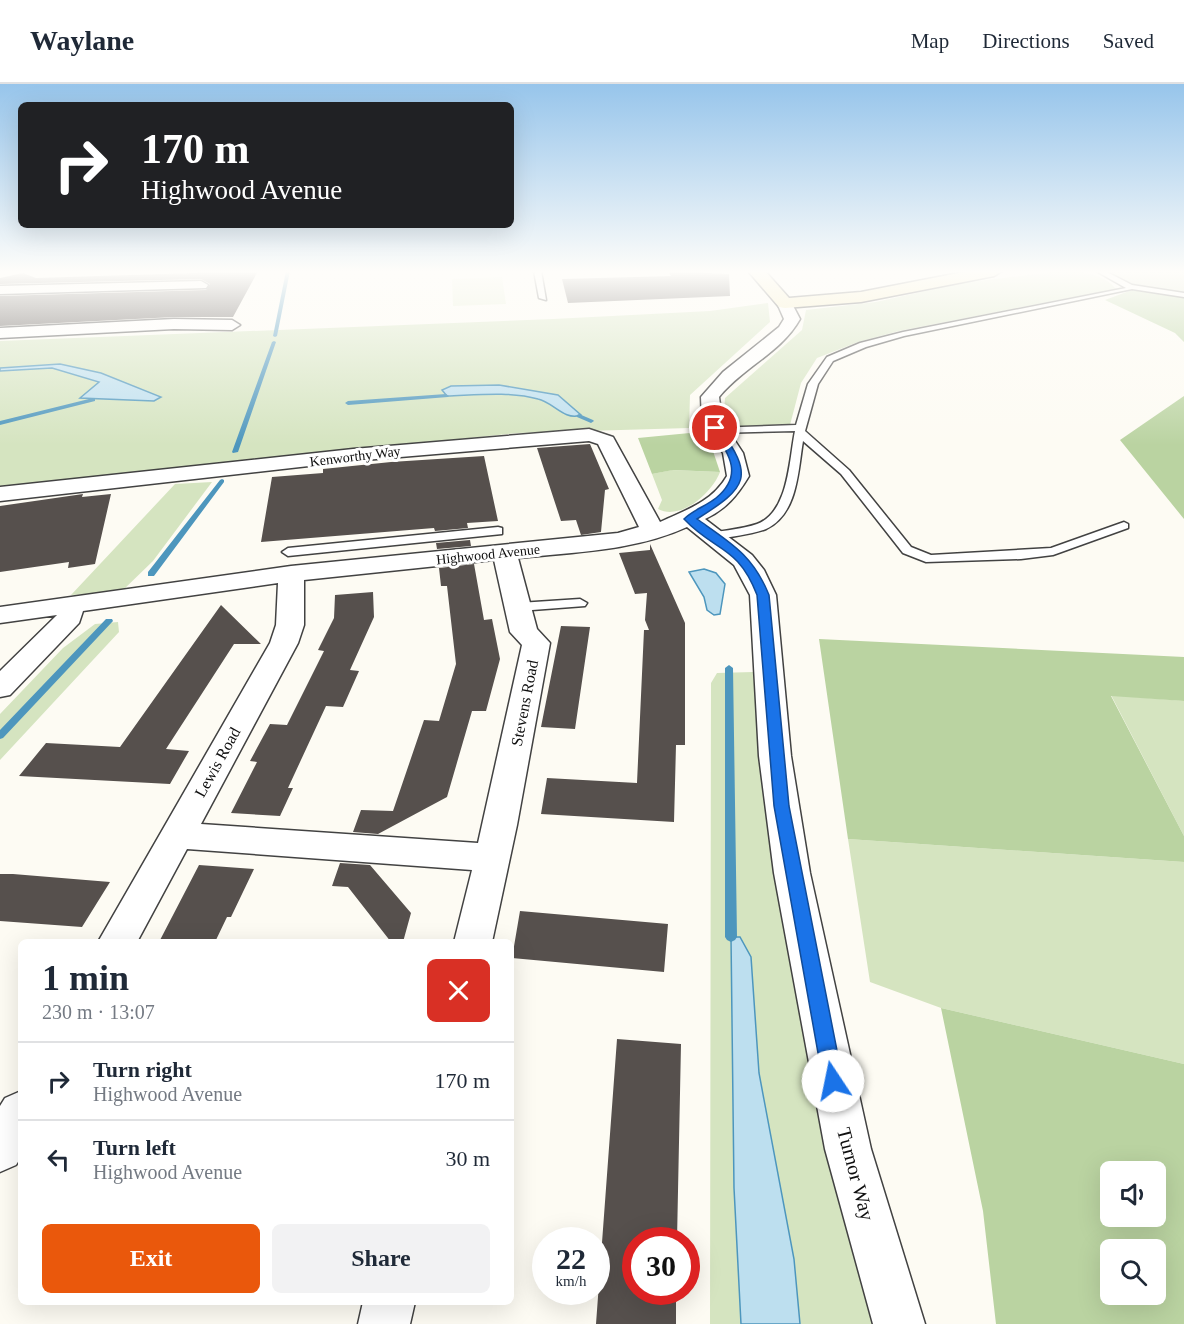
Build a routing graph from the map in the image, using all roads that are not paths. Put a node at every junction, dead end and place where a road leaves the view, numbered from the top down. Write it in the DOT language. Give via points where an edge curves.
graph roads {
  1 [pos="38,329"];
  2 [pos="787,329"];
  3 [pos="929,329"];
  4 [pos="0,333"];
  5 [pos="801,429"];
  6 [pos="716,430"];
  7 [pos="0,494"];
  8 [pos="1124,526"];
  9 [pos="702,528"];
  10 [pos="653,532"];
  11 [pos="501,542"];
  12 [pos="289,563"];
  13 [pos="580,603"];
  14 [pos="70,606"];
  15 [pos="519,607"];
  16 [pos="0,615"];
  17 [pos="0,688"];
  18 [pos="177,835"];
  19 [pos="492,858"];
  20 [pos="119,939"];
  21 [pos="474,939"];
  22 [pos="18,1118"];
  23 [pos="0,1149"];
  24 [pos="388,1305"];
  25 [pos="384,1324"];
  26 [pos="899,1324"];
  1 -- 4 [label="street"];
  2 -- 6 [label="street, Highwood Avenue" via="730,374 710,397 709,414"];
  3 -- 5 [label="lane" via="852,349 830,359 813,384"];
  5 -- 6 [label="lane"];
  5 -- 8 [label="lane" via="815,447 845,472 907,550 930,559 1053,551"];
  5 -- 9 [label="lane" via="782,511 763,526"];
  6 -- 9 [label="street, Highwood Avenue" via="733,453 738,476"];
  7 -- 10 [label="street, Kenworthy Way" via="589,435 603,438"];
  9 -- 10 [label="street, Highwood Avenue"];
  9 -- 26 [label="street, Turnor Way" via="732,549 754,573 763,595 775,756 792,873 848,1149"];
  10 -- 11 [label="street, Highwood Avenue" via="618,540"];
  11 -- 12 [label="street, Highwood Avenue"];
  11 -- 15 [label="street, Stevens Road"];
  12 -- 14 [label="street, Highwood Avenue"];
  12 -- 18 [label="street, Lewis Road" via="287,636"];
  13 -- 15 [label="lane"];
  14 -- 16 [label="street, Highwood Avenue"];
  14 -- 17 [label="street" via="70,617"];
  15 -- 19 [label="street, Stevens Road" via="524,632 536,643"];
  18 -- 19 [label="street"];
  18 -- 20 [label="street, Lewis Road"];
  19 -- 21 [label="street, Stevens Road"];
  22 -- 23 [label="street"];
  24 -- 25 [label="street"];
}
